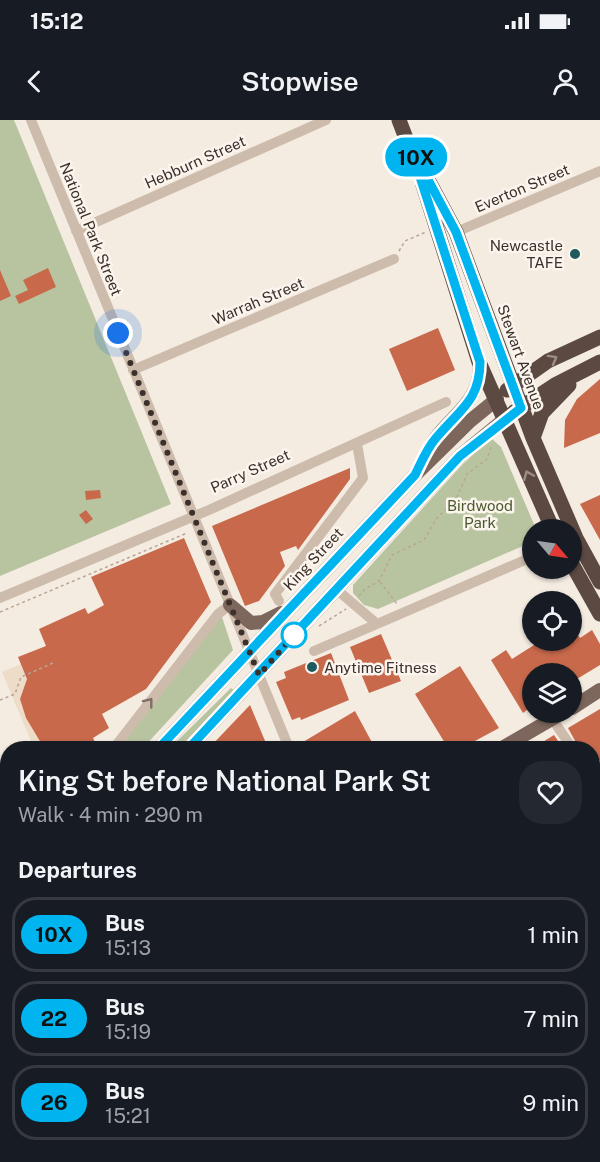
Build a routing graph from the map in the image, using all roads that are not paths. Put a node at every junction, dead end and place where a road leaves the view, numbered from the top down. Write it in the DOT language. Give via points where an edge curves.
graph roads {
  1 [pos="31,120"];
  2 [pos="326,120"];
  3 [pos="399,120"];
  4 [pos="410,146"];
  5 [pos="600,171"];
  6 [pos="76,231"];
  7 [pos="456,232"];
  8 [pos="394,259"];
  9 [pos="600,337"];
  10 [pos="480,362"];
  11 [pos="597,363"];
  12 [pos="133,370"];
  13 [pos="513,385"];
  14 [pos="496,399"];
  15 [pos="446,402"];
  16 [pos="521,408"];
  17 [pos="505,419"];
  18 [pos="532,438"];
  19 [pos="357,444"];
  20 [pos="415,475"];
  21 [pos="193,516"];
  22 [pos="548,519"];
  23 [pos="522,561"];
  24 [pos="580,579"];
  25 [pos="600,582"];
  26 [pos="336,588"];
  27 [pos="0,598"];
  28 [pos="230,605"];
  29 [pos="283,605"];
  30 [pos="600,614"];
  31 [pos="377,624"];
  32 [pos="314,651"];
  33 [pos="249,652"];
  34 [pos="259,675"];
  35 [pos="600,690"];
  36 [pos="582,702"];
  37 [pos="547,723"];
  38 [pos="562,723"];
  39 [pos="119,741"];
  40 [pos="166,741"];
  41 [pos="196,741"];
  42 [pos="286,741"];
  43 [pos="514,741"];
  44 [pos="569,741"];
  1 -- 6 [label="street, National Park Street"];
  2 -- 6 [label="street, Hebburn Street"];
  3 -- 4 [label="highway, Stewart Avenue"];
  4 -- 7 [label="highway, Stewart Avenue"];
  4 -- 10 [label="highway, Stewart Avenue"];
  5 -- 7 [label="street, Everton Street"];
  6 -- 12 [label="street, National Park Street"];
  7 -- 13 [label="highway, Stewart Avenue"];
  8 -- 12 [label="street, Warrah Street"];
  13 -- 9 [label="highway, one-way" via="548,361"];
  10 -- 14 [label="highway, Stewart Avenue"];
  10 -- 20 [label="main road" via="477,390 434,440"];
  11 -- 16 [label="highway"];
  11 -- 18 [label="highway" via="549,403"];
  12 -- 21 [label="street, National Park Street"];
  13 -- 14 [label="highway"];
  13 -- 16 [label="highway, Stewart Avenue"];
  14 -- 17 [label="highway, Stewart Avenue"];
  14 -- 20 [label="main road, King Street"];
  15 -- 19 [label="street, Parry Street"];
  16 -- 17 [label="highway"];
  16 -- 18 [label="highway, Stewart Avenue"];
  22 -- 17 [label="highway, Stewart Avenue, one-way"];
  17 -- 26 [label="main road" via="460,456"];
  18 -- 25 [label="highway, Stewart Avenue"];
  19 -- 21 [label="street, Parry Street"];
  19 -- 29 [label="street" via="363,478 275,594"];
  20 -- 29 [label="main road, King Street"];
  21 -- 27 [label="street, Parry Street"];
  21 -- 28 [label="street, National Park Street"];
  23 -- 31 [label="street"];
  24 -- 30 [label="highway"];
  26 -- 31 [label="street"];
  26 -- 34 [label="main road"];
  28 -- 29 [label="main road" via="251,623 272,619"];
  28 -- 33 [label="street, National Park Street"];
  39 -- 28 [label="street, one-way" via="218,614"];
  29 -- 33 [label="main road, King Street"];
  31 -- 32 [label="street"];
  33 -- 34 [label="street, National Park Street"];
  33 -- 40 [label="main road, King Street"];
  34 -- 41 [label="main road"];
  34 -- 42 [label="street, National Park Street"];
  35 -- 36 [label="main road"];
  37 -- 43 [label="main road"];
  38 -- 44 [label="street"];
}
